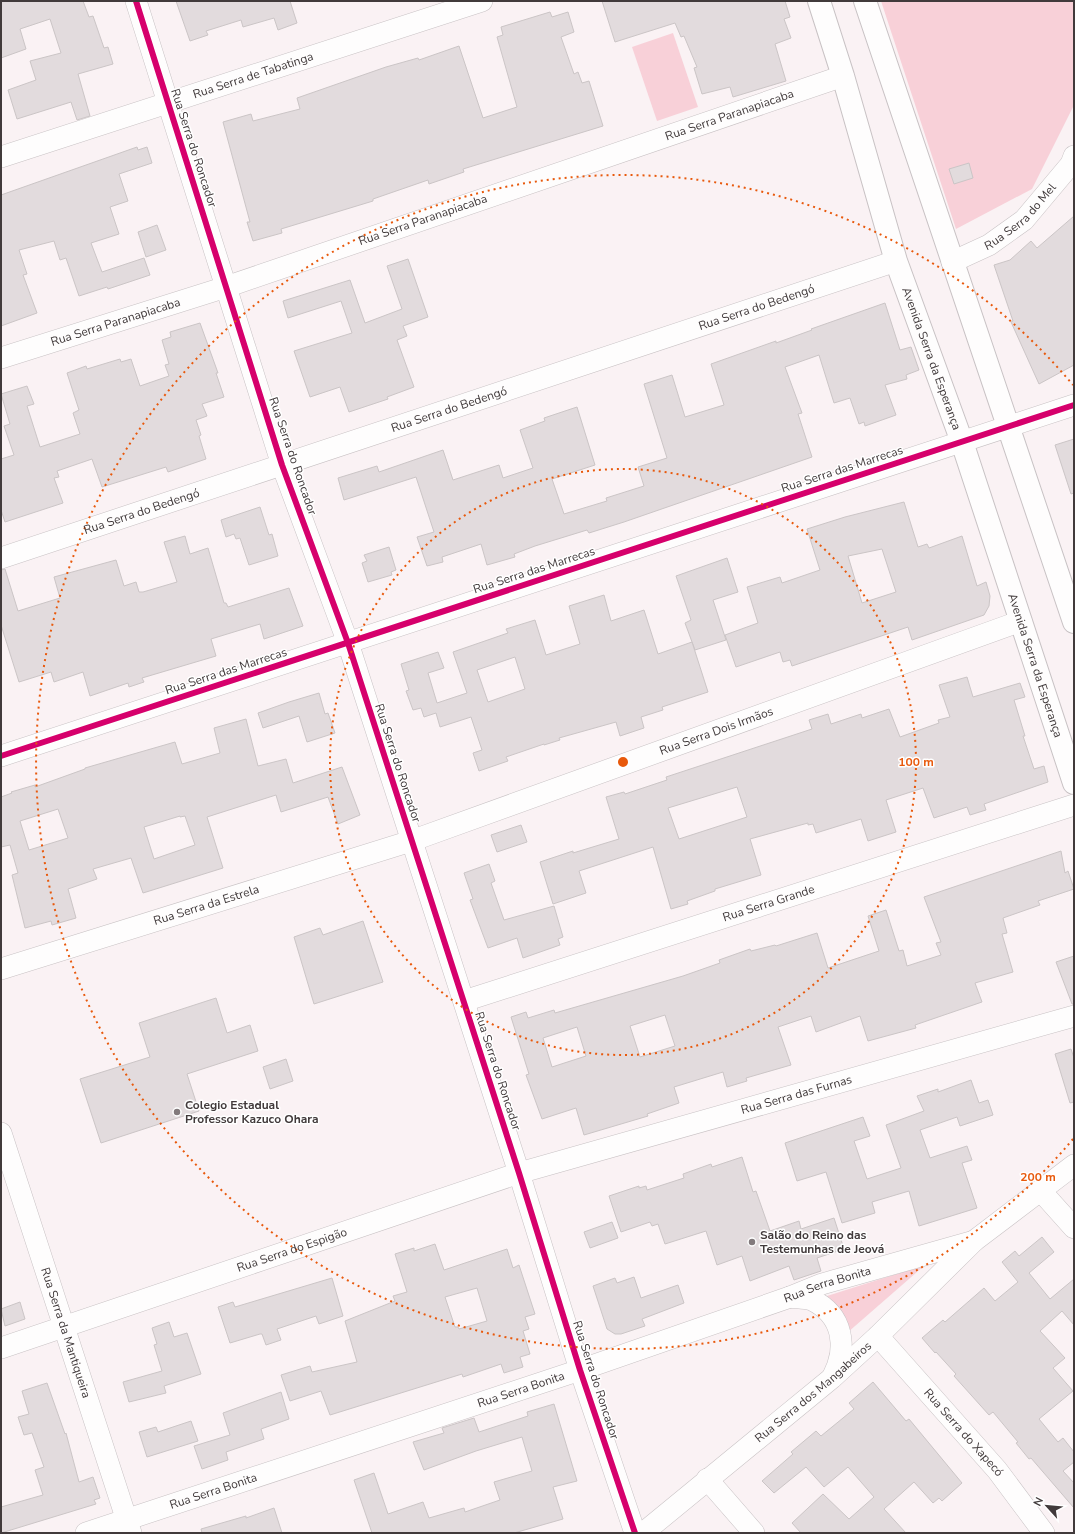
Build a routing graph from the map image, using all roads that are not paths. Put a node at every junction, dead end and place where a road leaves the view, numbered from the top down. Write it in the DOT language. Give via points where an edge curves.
graph roads {
  1 [pos="136,1"];
  2 [pos="482,1"];
  3 [pos="819,1"];
  4 [pos="865,1"];
  5 [pos="843,76"];
  6 [pos="168,104"];
  7 [pos="1074,156"];
  8 [pos="1,157"];
  9 [pos="896,261"];
  10 [pos="952,262"];
  11 [pos="226,287"];
  12 [pos="1,358"];
  13 [pos="1074,405"];
  14 [pos="1008,426"];
  15 [pos="962,442"];
  16 [pos="282,465"];
  17 [pos="1,558"];
  18 [pos="1021,621"];
  19 [pos="1074,622"];
  20 [pos="348,643"];
  21 [pos="1,756"];
  22 [pos="1074,783"];
  23 [pos="1074,805"];
  24 [pos="411,841"];
  25 [pos="1,969"];
  26 [pos="464,1001"];
  27 [pos="1074,1016"];
  28 [pos="3,1145"];
  29 [pos="1074,1164"];
  30 [pos="519,1173"];
  31 [pos="1040,1190"];
  32 [pos="1074,1228"];
  33 [pos="974,1241"];
  34 [pos="790,1297"];
  35 [pos="64,1326"];
  36 [pos="878,1336"];
  37 [pos="1,1348"];
  38 [pos="580,1370"];
  39 [pos="832,1378"];
  40 [pos="707,1479"];
  41 [pos="129,1526"];
  42 [pos="86,1533"];
  43 [pos="635,1533"];
  44 [pos="643,1533"];
  45 [pos="754,1533"];
  46 [pos="1044,1533"];
  1 -- 6 [label="street, Rua Serra do Roncador"];
  2 -- 6 [label="street, Rua Serra de Tabatinga"];
  3 -- 5 [label="street, Avenida Serra da Esperança"];
  4 -- 10 [label="street"];
  5 -- 9 [label="street, Avenida Serra da Esperança"];
  5 -- 11 [label="street, Rua Serra Paranapiacaba"];
  6 -- 8 [label="street, Rua Serra de Tabatinga"];
  6 -- 11 [label="street, Rua Serra do Roncador"];
  7 -- 10 [label="street, Rua Serra do Mel" via="1071,164 1024,220 988,245"];
  9 -- 15 [label="street, Avenida Serra da Esperança"];
  9 -- 16 [label="street, Rua Serra do Bedengó"];
  10 -- 14 [label="street"];
  11 -- 12 [label="street, Rua Serra Paranapiacaba"];
  11 -- 16 [label="street, Rua Serra do Roncador"];
  13 -- 14 [label="street, Rua Serra das Marrecas"];
  14 -- 15 [label="street, Rua Serra das Marrecas"];
  14 -- 19 [label="street"];
  15 -- 18 [label="street, Avenida Serra da Esperança"];
  15 -- 20 [label="street, Rua Serra das Marrecas"];
  16 -- 17 [label="street, Rua Serra do Bedengó"];
  16 -- 20 [label="street, Rua Serra do Roncador"];
  18 -- 22 [label="street, Avenida Serra da Esperança"];
  18 -- 24 [label="street, Rua Serra Dois Irmãos"];
  20 -- 21 [label="street, Rua Serra das Marrecas"];
  20 -- 24 [label="street, Rua Serra do Roncador"];
  23 -- 26 [label="street, Rua Serra Grande"];
  24 -- 25 [label="street, Rua Serra da Estrela"];
  24 -- 26 [label="street, Rua Serra do Roncador"];
  26 -- 30 [label="street, Rua Serra do Roncador"];
  27 -- 30 [label="street, Rua Serra das Furnas"];
  28 -- 35 [label="street, Rua Serra da Mantiqueira"];
  29 -- 31 [label="street, Rua Serra Bonita"];
  30 -- 35 [label="street, Rua Serra do Espigão"];
  30 -- 38 [label="street, Rua Serra do Roncador"];
  31 -- 32 [label="street"];
  31 -- 33 [label="street, Rua Serra Bonita"];
  33 -- 34 [label="street, Rua Serra Bonita" via="822,1284"];
  33 -- 36 [label="street, Rua Serra dos Mangabeiros"];
  34 -- 38 [label="street, Rua Serra Bonita"];
  34 -- 39 [label="street" via="810,1300 833,1316 841,1336 842,1350"];
  35 -- 37 [label="street, Rua Serra do Espigão"];
  35 -- 41 [label="street, Rua Serra da Mantiqueira"];
  36 -- 39 [label="street, Rua Serra dos Mangabeiros"];
  36 -- 46 [label="street, Rua Serra do Xapecó" via="997,1470"];
  38 -- 41 [label="street, Rua Serra Bonita"];
  38 -- 43 [label="street, Rua Serra do Roncador"];
  39 -- 40 [label="street, Rua Serra dos Mangabeiros"];
  40 -- 44 [label="street, Rua Serra dos Mangabeiros"];
  40 -- 45 [label="street"];
  41 -- 42 [label="street, Rua Serra Bonita"];
}
